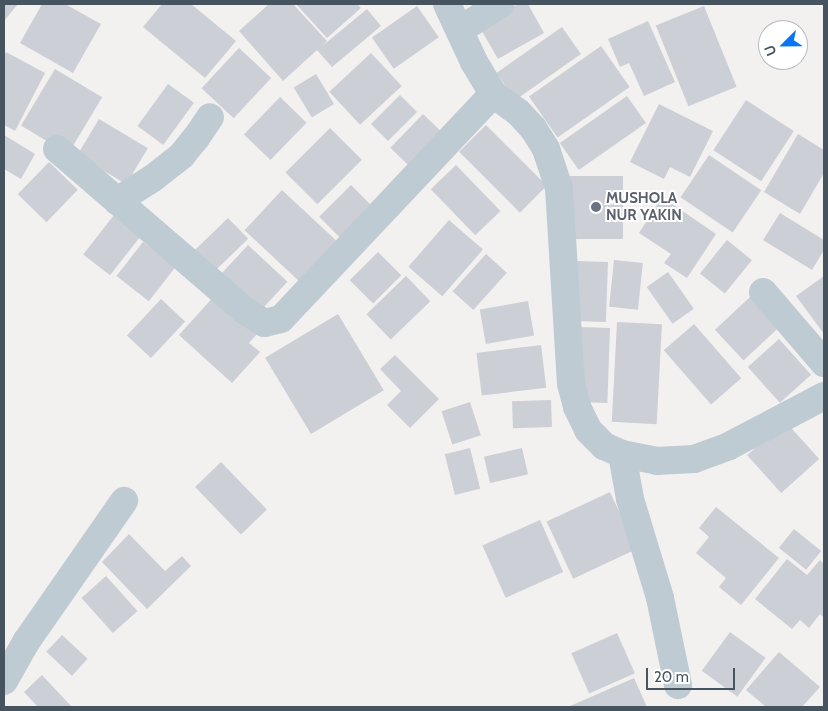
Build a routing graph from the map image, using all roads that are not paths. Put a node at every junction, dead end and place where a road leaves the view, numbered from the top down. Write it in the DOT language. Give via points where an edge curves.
graph roads {
  1 [pos="447,4"];
  2 [pos="500,4"];
  3 [pos="460,30"];
  4 [pos="493,94"];
  5 [pos="210,116"];
  6 [pos="57,149"];
  7 [pos="117,201"];
  8 [pos="763,292"];
  9 [pos="824,363"];
  10 [pos="824,396"];
  11 [pos="622,454"];
  12 [pos="124,501"];
  13 [pos="4,681"];
  14 [pos="678,685"];
  1 -- 3 [label="street"];
  2 -- 3 [label="street"];
  3 -- 4 [label="street"];
  4 -- 7 [label="street" via="281,319 264,323 244,310"];
  4 -- 11 [label="street" via="518,112 546,148 558,188 571,384 588,430 604,446"];
  5 -- 7 [label="street" via="182,155"];
  6 -- 7 [label="street"];
  8 -- 9 [label="street"];
  10 -- 11 [label="street" via="729,446 694,459 657,461"];
  11 -- 14 [label="street" via="630,499 660,598"];
  12 -- 13 [label="street" via="26,642"];
}
